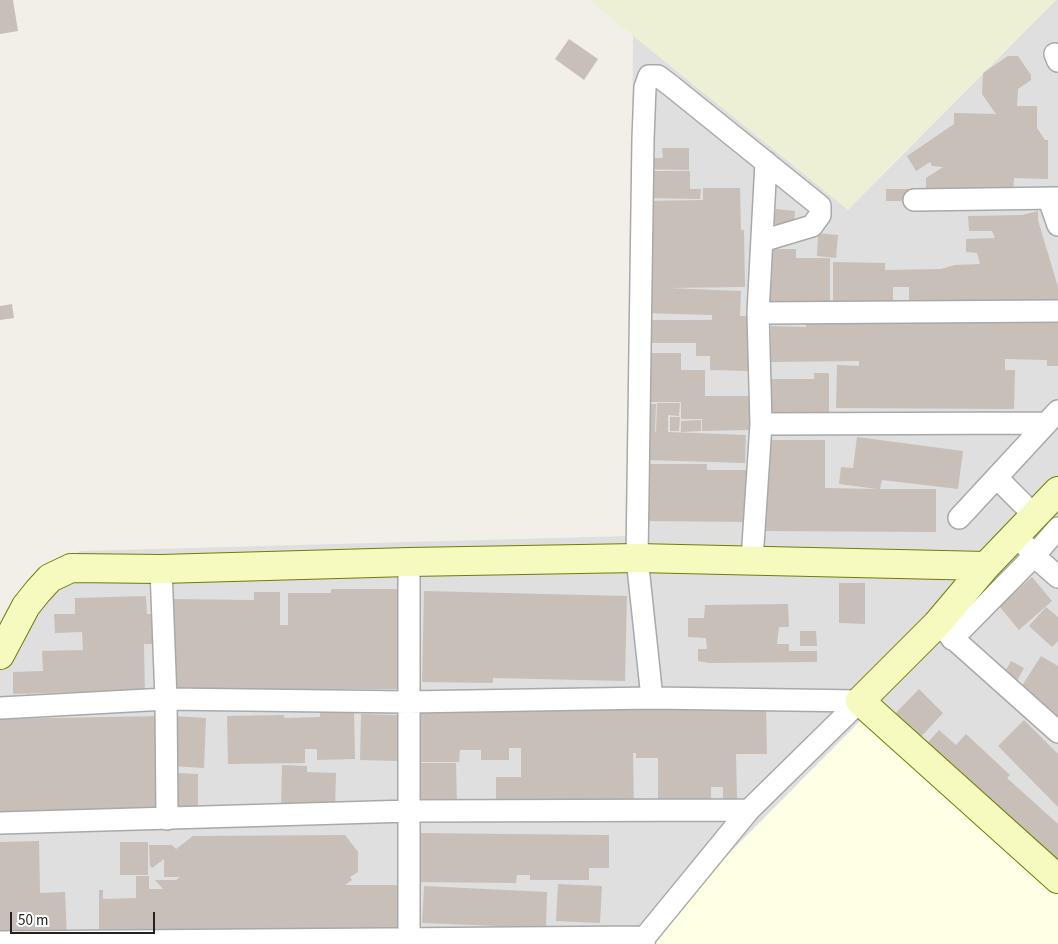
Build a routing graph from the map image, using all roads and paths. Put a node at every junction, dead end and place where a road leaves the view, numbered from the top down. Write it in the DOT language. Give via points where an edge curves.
graph roads {
  1 [pos="766,162"];
  2 [pos="1054,198"];
  3 [pos="914,200"];
  4 [pos="1058,225"];
  5 [pos="762,241"];
  6 [pos="1058,311"];
  7 [pos="758,313"];
  8 [pos="1052,417"];
  9 [pos="761,424"];
  10 [pos="997,478"];
  11 [pos="1058,491"];
  12 [pos="959,518"];
  13 [pos="1037,526"];
  14 [pos="1034,556"];
  15 [pos="636,558"];
  16 [pos="752,560"];
  17 [pos="409,562"];
  18 [pos="986,566"];
  19 [pos="161,569"];
  20 [pos="1058,577"];
  21 [pos="944,631"];
  22 [pos="0,655"];
  23 [pos="652,698"];
  24 [pos="166,699"];
  25 [pos="860,701"];
  26 [pos="408,702"];
  27 [pos="0,708"];
  28 [pos="1058,732"];
  29 [pos="748,810"];
  30 [pos="408,811"];
  31 [pos="167,818"];
  32 [pos="0,824"];
  33 [pos="1058,879"];
  34 [pos="645,940"];
  35 [pos="409,941"];
  36 [pos="0,942"];
  37 [pos="176,943"];
  1 -- 5 [label="street"];
  1 -- 5 [label="street" via="820,206 820,215 812,226"];
  1 -- 15 [label="street" via="658,76 649,76 645,87 643,139"];
  2 -- 3 [label="street"];
  2 -- 4 [label="street"];
  5 -- 7 [label="street"];
  6 -- 7 [label="street"];
  7 -- 9 [label="street"];
  8 -- 9 [label="street"];
  8 -- 10 [label="street"];
  9 -- 16 [label="street"];
  10 -- 12 [label="street"];
  10 -- 13 [label="street"];
  11 -- 13 [label="street"];
  13 -- 14 [label="street"];
  13 -- 14 [label="street"];
  13 -- 18 [label="street"];
  14 -- 20 [label="street"];
  14 -- 21 [label="street"];
  15 -- 16 [label="street"];
  15 -- 17 [label="street"];
  15 -- 23 [label="street"];
  16 -- 18 [label="street"];
  17 -- 19 [label="street"];
  17 -- 26 [label="street"];
  18 -- 21 [label="street"];
  19 -- 22 [label="street" via="71,568 50,578 26,606"];
  19 -- 24 [label="street"];
  21 -- 25 [label="street"];
  21 -- 28 [label="street"];
  23 -- 25 [label="street"];
  23 -- 26 [label="street"];
  24 -- 26 [label="street"];
  24 -- 27 [label="street"];
  24 -- 31 [label="street"];
  25 -- 29 [label="street"];
  25 -- 33 [label="street"];
  26 -- 30 [label="street"];
  29 -- 30 [label="street"];
  29 -- 34 [label="street"];
  30 -- 31 [label="street"];
  30 -- 35 [label="street"];
  31 -- 32 [label="street"];
  34 -- 35 [label="street"];
  35 -- 37 [label="street"];
  36 -- 37 [label="street"];
}
